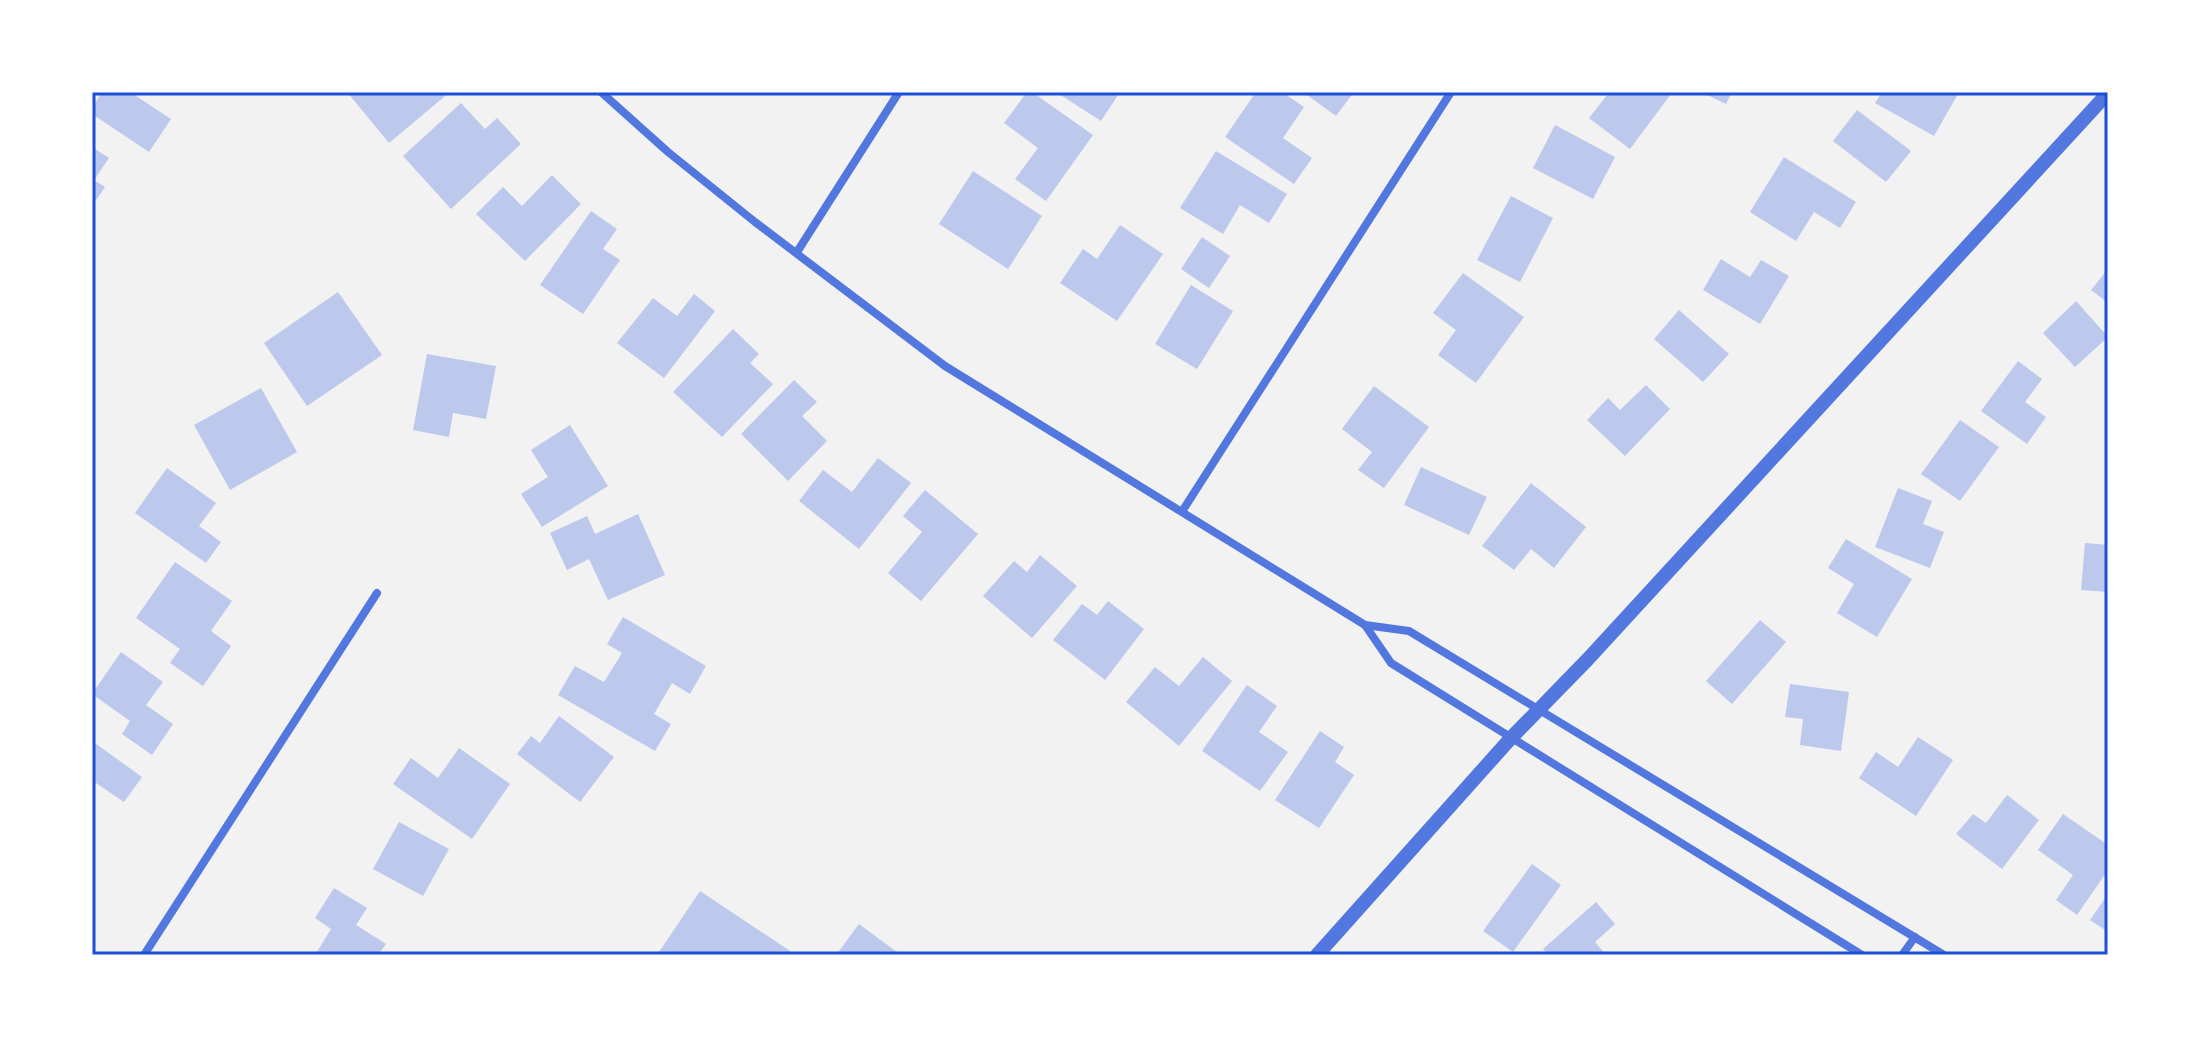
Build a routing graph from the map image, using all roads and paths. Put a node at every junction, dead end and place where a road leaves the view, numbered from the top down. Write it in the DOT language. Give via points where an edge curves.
graph roads {
  1 [pos="601,92"];
  2 [pos="899,92"];
  3 [pos="1451,92"];
  4 [pos="2108,93"];
  5 [pos="797,252"];
  6 [pos="1183,510"];
  7 [pos="377,593"];
  8 [pos="1365,625"];
  9 [pos="1538,711"];
  10 [pos="1511,738"];
  11 [pos="1915,937"];
  12 [pos="144,955"];
  13 [pos="1317,955"];
  14 [pos="1862,955"];
  15 [pos="1902,955"];
  16 [pos="1944,955"];
  1 -- 5 [label="street" via="668,152"];
  2 -- 5 [label="street"];
  3 -- 6 [label="street"];
  4 -- 9 [label="street"];
  5 -- 6 [label="street" via="945,366"];
  6 -- 8 [label="street"];
  7 -- 12 [label="street"];
  8 -- 9 [label="street" via="1409,631"];
  8 -- 10 [label="street" via="1391,663"];
  9 -- 10 [label="street"];
  9 -- 11 [label="street"];
  10 -- 13 [label="street"];
  10 -- 14 [label="street"];
  11 -- 15 [label="street"];
  11 -- 16 [label="street"];
}
